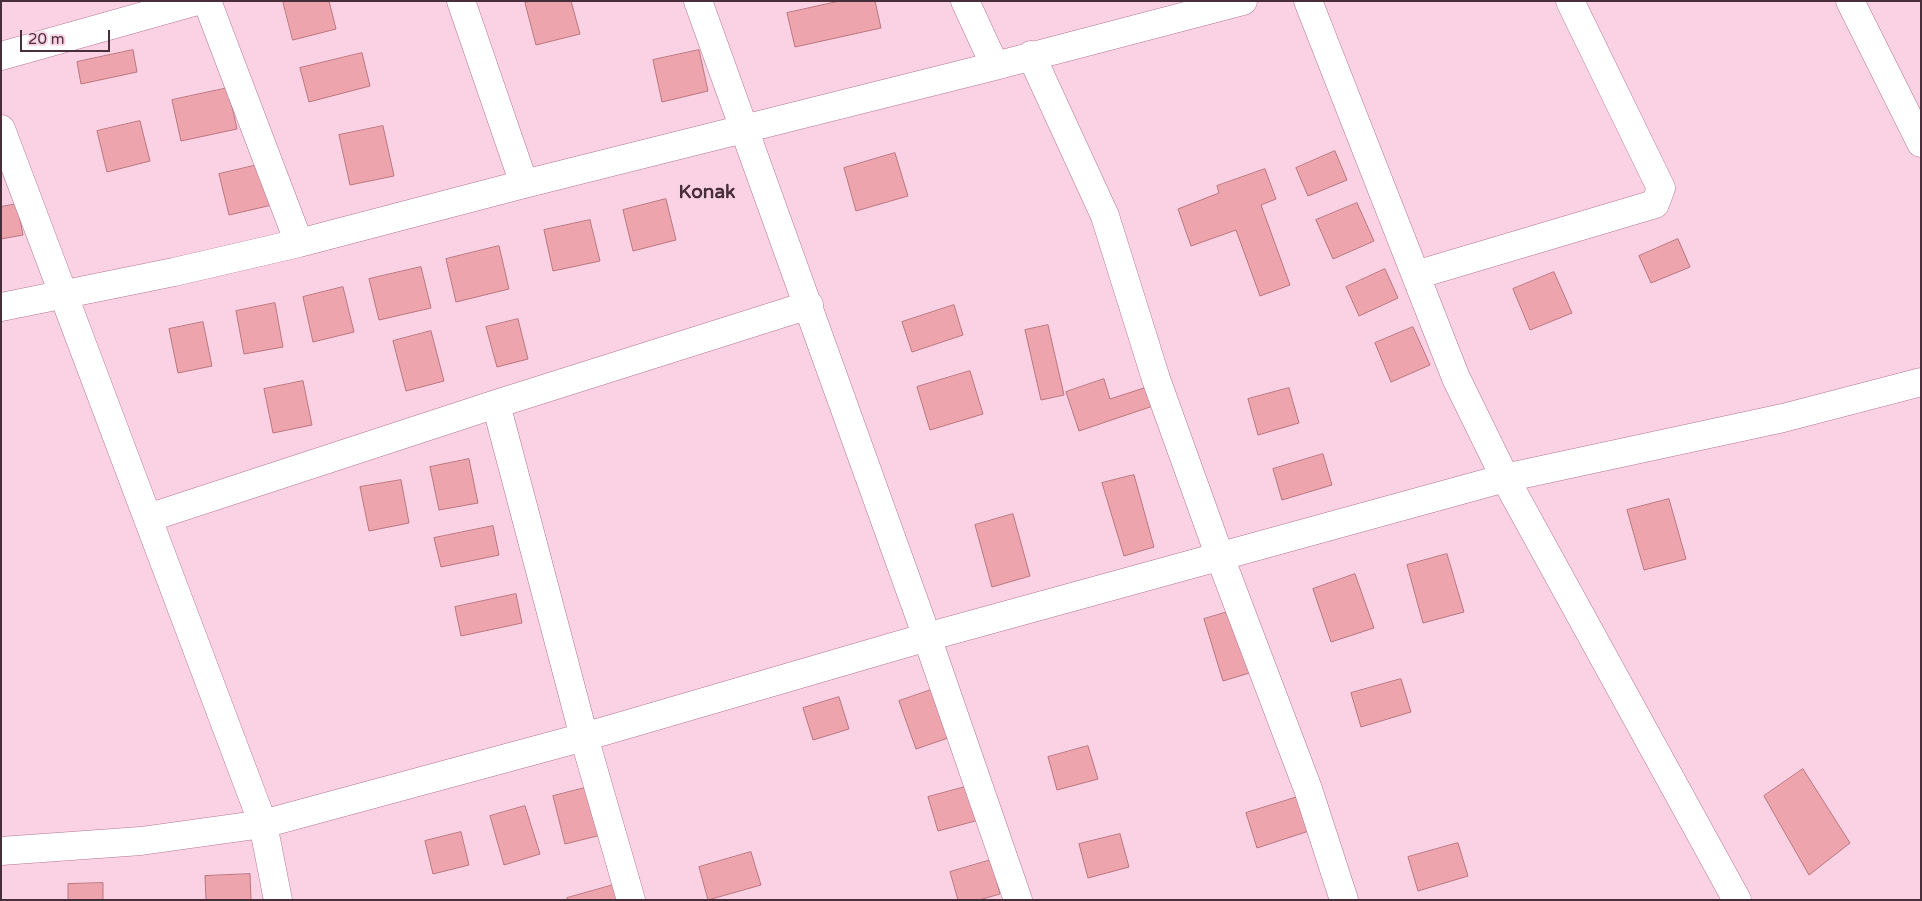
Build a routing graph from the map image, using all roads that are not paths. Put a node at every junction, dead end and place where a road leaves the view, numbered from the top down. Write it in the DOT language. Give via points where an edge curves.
graph roads {
  1 [pos="197,1"];
  2 [pos="207,1"];
  3 [pos="461,1"];
  4 [pos="698,1"];
  5 [pos="965,1"];
  6 [pos="1242,1"];
  7 [pos="1308,1"];
  8 [pos="1570,1"];
  9 [pos="1850,1"];
  10 [pos="1031,55"];
  11 [pos="1,56"];
  12 [pos="996,66"];
  13 [pos="744,127"];
  14 [pos="1,129"];
  15 [pos="1921,143"];
  16 [pos="524,184"];
  17 [pos="299,243"];
  18 [pos="1416,275"];
  19 [pos="63,294"];
  20 [pos="809,305"];
  21 [pos="1,307"];
  22 [pos="1921,382"];
  23 [pos="496,404"];
  24 [pos="1505,478"];
  25 [pos="148,518"];
  26 [pos="1220,556"];
  27 [pos="927,637"];
  28 [pos="584,737"];
  29 [pos="263,824"];
  30 [pos="1,851"];
  31 [pos="278,900"];
  32 [pos="630,900"];
  33 [pos="1018,900"];
  34 [pos="1344,900"];
  35 [pos="1737,900"];
  1 -- 11 [label="street"];
  2 -- 17 [label="street"];
  3 -- 16 [label="street"];
  4 -- 13 [label="street"];
  5 -- 12 [label="street"];
  6 -- 10 [label="street"];
  7 -- 18 [label="street"];
  8 -- 18 [label="street" via="1661,188 1655,204"];
  9 -- 15 [label="street"];
  10 -- 12 [label="street"];
  10 -- 26 [label="street" via="1105,216 1156,379"];
  12 -- 13 [label="street"];
  13 -- 16 [label="street"];
  13 -- 20 [label="street"];
  14 -- 19 [label="street"];
  16 -- 17 [label="street"];
  17 -- 19 [label="street"];
  18 -- 24 [label="street" via="1456,378"];
  19 -- 21 [label="street"];
  19 -- 25 [label="street"];
  20 -- 23 [label="street"];
  20 -- 27 [label="street"];
  22 -- 24 [label="street" via="1783,418"];
  23 -- 25 [label="street"];
  23 -- 28 [label="street"];
  24 -- 26 [label="street"];
  24 -- 35 [label="street"];
  25 -- 29 [label="street"];
  26 -- 27 [label="street"];
  26 -- 34 [label="street" via="1308,789"];
  27 -- 28 [label="street"];
  27 -- 33 [label="street"];
  28 -- 29 [label="street"];
  28 -- 32 [label="street"];
  29 -- 30 [label="street" via="141,841"];
  29 -- 31 [label="street"];
}
